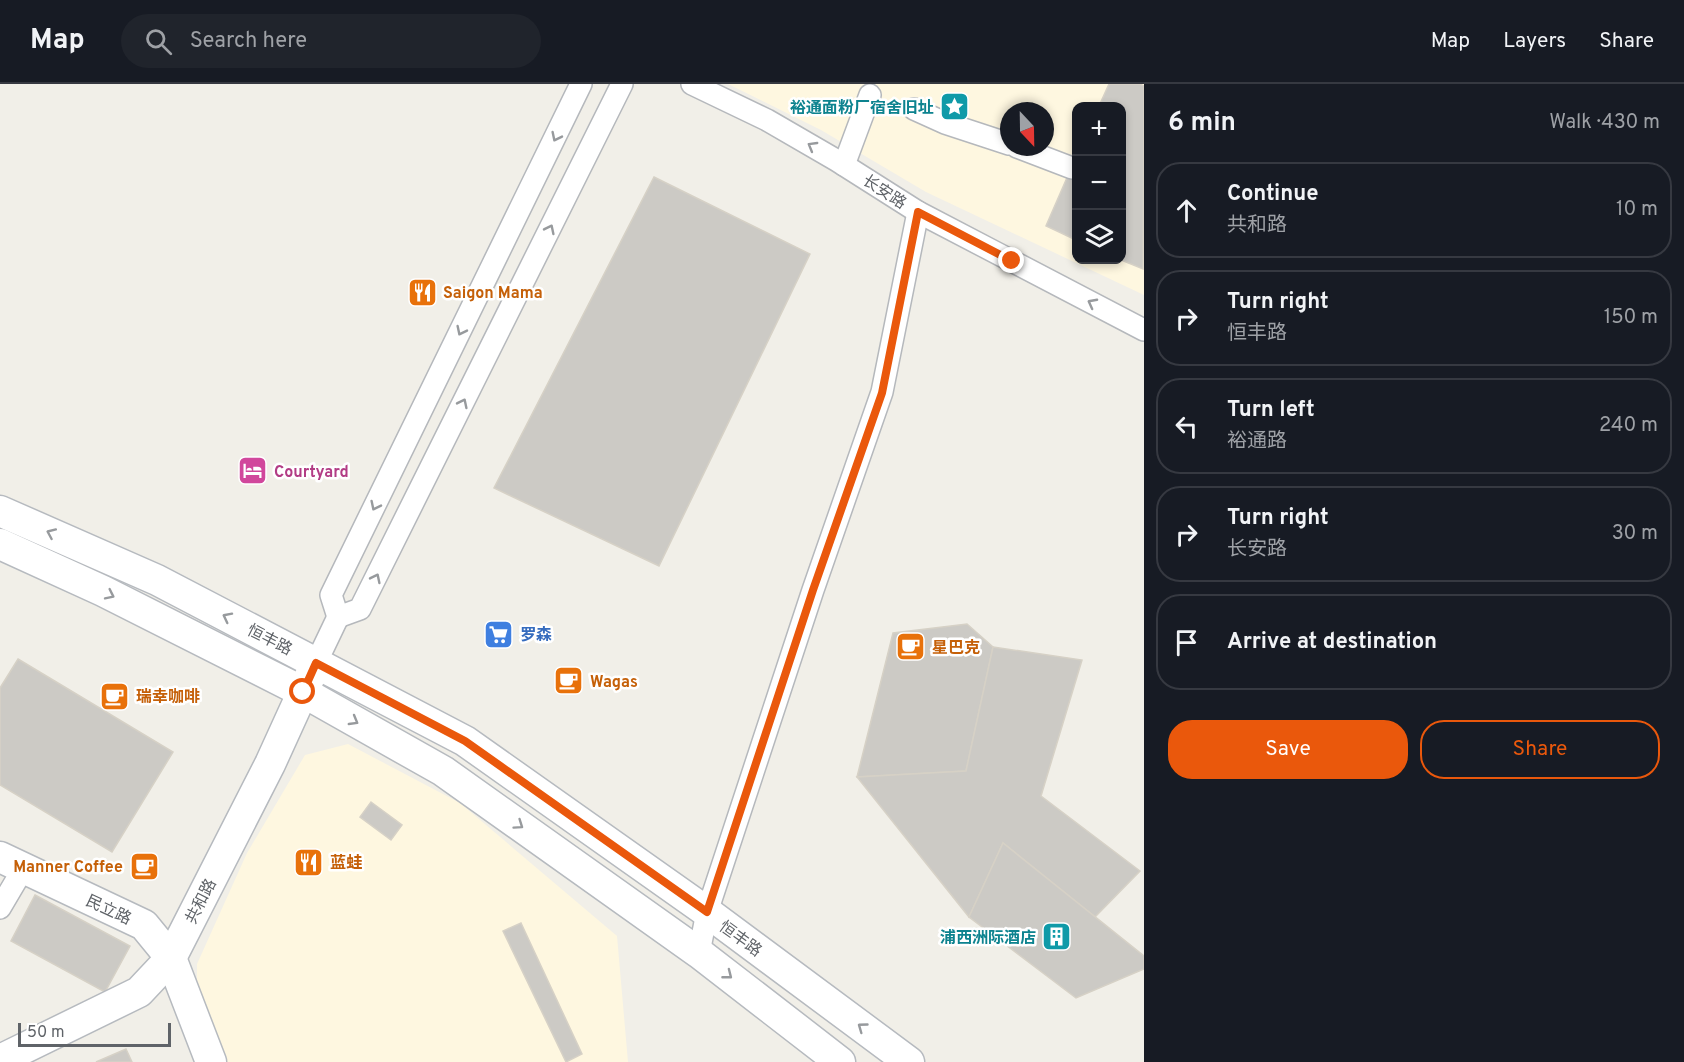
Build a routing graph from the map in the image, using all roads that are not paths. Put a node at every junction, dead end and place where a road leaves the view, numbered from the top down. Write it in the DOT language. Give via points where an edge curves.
graph roads {
  1 [pos="581,84"];
  2 [pos="622,84"];
  3 [pos="692,84"];
  4 [pos="870,95"];
  5 [pos="914,110"];
  6 [pos="1000,141"];
  7 [pos="1041,156"];
  8 [pos="844,165"];
  9 [pos="1072,168"];
  10 [pos="918,212"];
  11 [pos="1144,330"];
  12 [pos="0,511"];
  13 [pos="0,544"];
  14 [pos="339,617"];
  15 [pos="316,663"];
  16 [pos="303,692"];
  17 [pos="12,863"];
  18 [pos="0,908"];
  19 [pos="707,912"];
  20 [pos="699,953"];
  21 [pos="171,958"];
  22 [pos="0,1060"];
  23 [pos="211,1062"];
  24 [pos="840,1062"];
  25 [pos="909,1062"];
  1 -- 14 [label="street, one-way" via="331,595"];
  14 -- 2 [label="street, one-way" via="360,609"];
  8 -- 3 [label="street, 长安路, one-way" via="767,120"];
  4 -- 8 [label="street"];
  5 -- 6 [label="street"];
  7 -- 9 [label="street"];
  8 -- 10 [label="street, 长安路"];
  11 -- 10 [label="street, 长安路, one-way"];
  10 -- 19 [label="street" via="882,393"];
  15 -- 12 [label="main road, 恒丰路, one-way" via="157,580"];
  13 -- 16 [label="main road, 恒丰路, one-way"];
  14 -- 15 [label="street"];
  15 -- 16 [label="main road, 共和路"];
  15 -- 19 [label="main road, 恒丰路" via="465,741"];
  16 -- 20 [label="main road, 恒丰路, one-way" via="443,771"];
  16 -- 21 [label="main road, 共和路"];
  17 -- 18 [label="street"];
  17 -- 21 [label="main road, 民立路" via="144,925"];
  19 -- 20 [label="street"];
  25 -- 19 [label="main road, 恒丰路, one-way"];
  20 -- 24 [label="main road, 恒丰路, one-way"];
  21 -- 22 [label="main road, 共和路" via="139,992"];
  21 -- 23 [label="main road, 民立路"];
}
